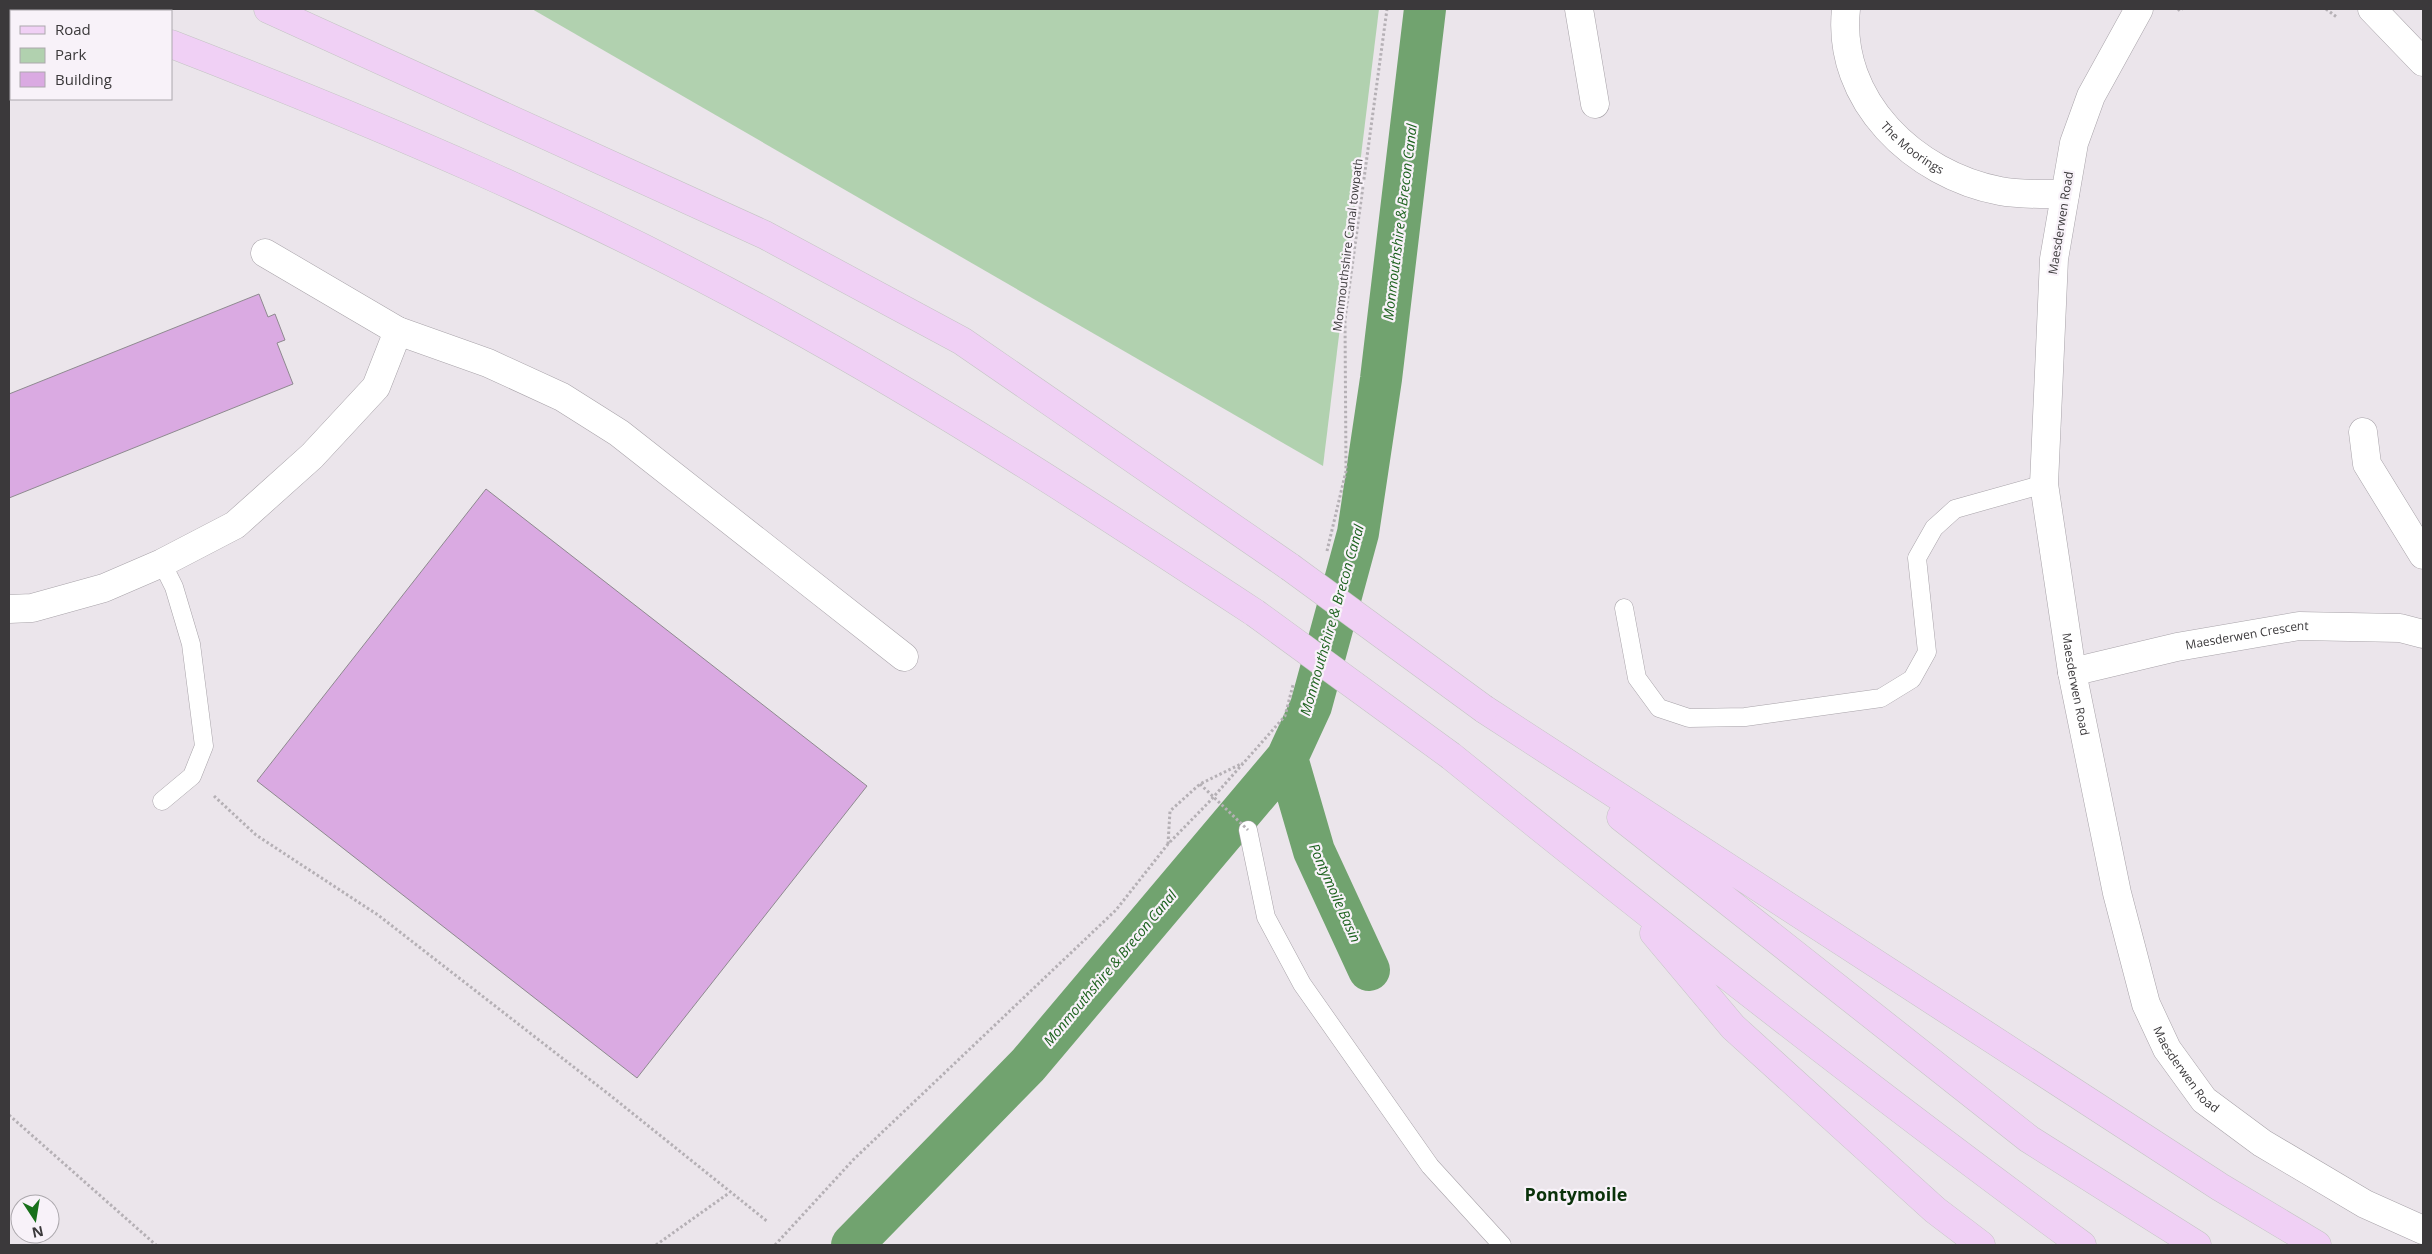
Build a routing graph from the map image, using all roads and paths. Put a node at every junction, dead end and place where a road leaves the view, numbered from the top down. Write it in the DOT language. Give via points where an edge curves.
graph roads {
  1 [pos="268,9"];
  2 [pos="1387,9"];
  3 [pos="1579,9"];
  4 [pos="1846,9"];
  5 [pos="2139,9"];
  6 [pos="2178,9"];
  7 [pos="2182,9"];
  8 [pos="2372,9"];
  9 [pos="172,44"];
  10 [pos="2423,62"];
  11 [pos="1595,104"];
  12 [pos="2065,194"];
  13 [pos="265,253"];
  14 [pos="398,331"];
  15 [pos="2363,432"];
  16 [pos="2044,484"];
  17 [pos="2423,554"];
  18 [pos="1326,556"];
  19 [pos="162,563"];
  20 [pos="1624,608"];
  21 [pos="9,609"];
  22 [pos="2423,634"];
  23 [pos="904,657"];
  24 [pos="2072,672"];
  25 [pos="1294,679"];
  26 [pos="1484,709"];
  27 [pos="1245,762"];
  28 [pos="192,776"];
  29 [pos="1200,784"];
  30 [pos="162,801"];
  31 [pos="1248,830"];
  32 [pos="1168,844"];
  33 [pos="1621,893"];
  34 [pos="9,1115"];
  35 [pos="730,1193"];
  36 [pos="768,1222"];
  37 [pos="2423,1230"];
  38 [pos="156,1245"];
  39 [pos="656,1245"];
  40 [pos="775,1245"];
  41 [pos="1502,1245"];
  42 [pos="1982,1245"];
  43 [pos="2082,1245"];
  44 [pos="2197,1245"];
  45 [pos="2317,1245"];
  1 -- 26 [label="main road, bridge" via="765,235 962,341 1290,567"];
  2 -- 18 [label="path, Monmouthshire Canal towpath" via="1345,320 1346,471"];
  3 -- 11 [label="street"];
  4 -- 12 [label="street, The Moorings" via="1851,66 1865,101 1899,141 1919,158 1951,175 2000,191"];
  5 -- 12 [label="street, Maesderwen Road" via="2091,96 2074,143"];
  6 -- 7 [label="path"];
  8 -- 10 [label="street"];
  9 -- 33 [label="main road, bridge" via="438,152 530,194 684,269 857,362 1015,456 1255,613 1451,756"];
  12 -- 16 [label="street, Maesderwen Road" via="2054,259"];
  13 -- 14 [label="street"];
  14 -- 19 [label="street" via="376,387 312,456 235,525"];
  14 -- 23 [label="street" via="488,363 562,397 619,433"];
  15 -- 17 [label="street" via="2367,464"];
  16 -- 20 [label="lane" via="1955,509 1934,528 1917,558 1927,652 1912,679 1881,698 1745,717 1688,718 1659,708 1637,678"];
  16 -- 24 [label="street, Maesderwen Road"];
  19 -- 21 [label="street" via="104,588 32,608"];
  19 -- 28 [label="lane" via="174,587 191,644 204,746"];
  22 -- 24 [label="street, Maesderwen Crescent" via="2400,628 2298,626 2177,647"];
  24 -- 37 [label="street, Maesderwen Road" via="2117,893 2146,1004 2167,1049 2204,1100 2262,1143 2365,1204"];
  25 -- 27 [label="path" via="1285,716"];
  26 -- 44 [label="main road" via="2029,1139"];
  26 -- 45 [label="main road" via="2212,1182"];
  27 -- 29 [label="path"];
  27 -- 32 [label="path"];
  28 -- 30 [label="lane"];
  28 -- 35 [label="path" via="256,835 378,915"];
  29 -- 31 [label="path, bridge"];
  29 -- 32 [label="path" via="1170,811"];
  31 -- 41 [label="lane" via="1266,917 1302,984 1430,1166"];
  32 -- 40 [label="path" via="1116,910 854,1159"];
  33 -- 42 [label="main road" via="1733,1027 1935,1210"];
  33 -- 43 [label="main road" via="1957,1153"];
  34 -- 38 [label="path"];
  35 -- 36 [label="path"];
  35 -- 39 [label="path"];
}
